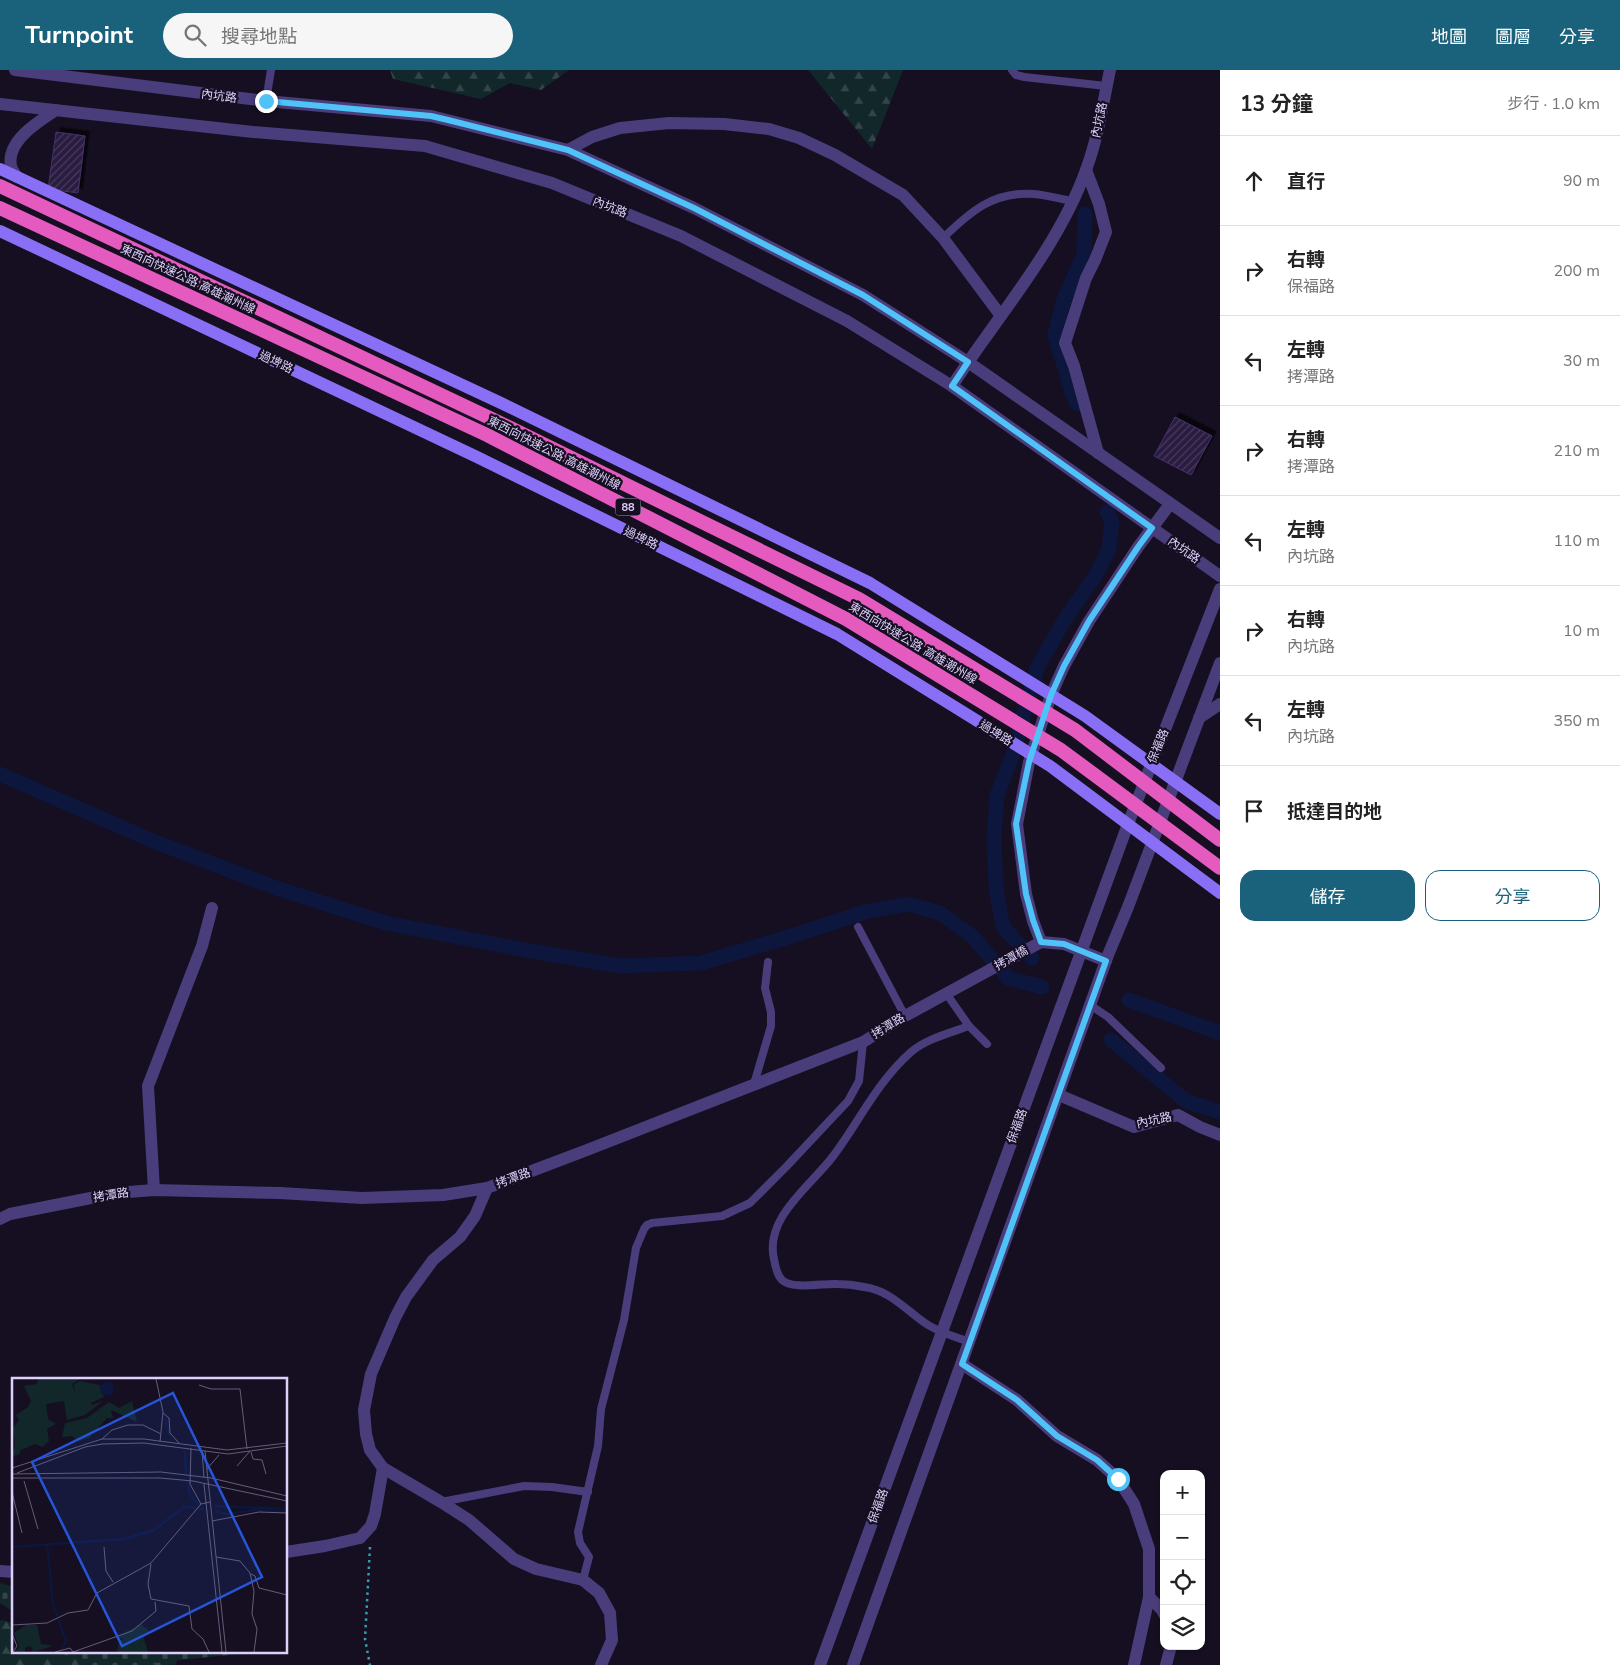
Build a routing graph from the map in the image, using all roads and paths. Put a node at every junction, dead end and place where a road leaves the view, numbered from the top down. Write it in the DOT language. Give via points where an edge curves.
graph roads {
  1 [pos="15,70"];
  2 [pos="271,70"];
  3 [pos="1012,70"];
  4 [pos="1110,70"];
  5 [pos="1106,86"];
  6 [pos="266,101"];
  7 [pos="0,104"];
  8 [pos="56,110"];
  9 [pos="568,150"];
  10 [pos="0,169"];
  11 [pos="1086,170"];
  12 [pos="17,177"];
  13 [pos="0,186"];
  14 [pos="1072,201"];
  15 [pos="0,208"];
  16 [pos="0,231"];
  17 [pos="943,238"];
  18 [pos="1001,316"];
  19 [pos="968,362"];
  20 [pos="952,386"];
  21 [pos="1098,453"];
  22 [pos="1170,504"];
  23 [pos="1152,528"];
  24 [pos="1220,538"];
  25 [pos="1220,576"];
  26 [pos="1220,589"];
  27 [pos="1220,663"];
  28 [pos="1047,692"];
  29 [pos="1220,704"];
  30 [pos="1199,718"];
  31 [pos="1028,753"];
  32 [pos="1151,764"];
  33 [pos="1175,781"];
  34 [pos="1220,814"];
  35 [pos="1128,824"];
  36 [pos="1220,840"];
  37 [pos="1152,843"];
  38 [pos="1220,868"];
  39 [pos="1220,893"];
  40 [pos="212,908"];
  41 [pos="858,927"];
  42 [pos="1037,943"];
  43 [pos="1081,951"];
  44 [pos="1106,961"];
  45 [pos="768,962"];
  46 [pos="988,970"];
  47 [pos="946,993"];
  48 [pos="1090,1005"];
  49 [pos="906,1016"];
  50 [pos="969,1026"];
  51 [pos="863,1042"];
  52 [pos="987,1044"];
  53 [pos="1161,1068"];
  54 [pos="754,1084"];
  55 [pos="1059,1095"];
  56 [pos="1220,1135"];
  57 [pos="487,1188"];
  58 [pos="154,1190"];
  59 [pos="0,1219"];
  60 [pos="942,1332"];
  61 [pos="970,1342"];
  62 [pos="962,1364"];
  63 [pos="383,1468"];
  64 [pos="588,1492"];
  65 [pos="441,1502"];
  66 [pos="371,1526"];
  67 [pos="288,1552"];
  68 [pos="583,1580"];
  69 [pos="1149,1597"];
  70 [pos="1160,1608"];
  71 [pos="1170,1650"];
  72 [pos="370,1665"];
  73 [pos="601,1665"];
  74 [pos="820,1665"];
  75 [pos="853,1665"];
  76 [pos="1134,1665"];
  77 [pos="1166,1665"];
  1 -- 6 [label="street, 內坑路"];
  2 -- 6 [label="lane"];
  3 -- 5 [label="lane" via="1024,77"];
  4 -- 5 [label="street, 內坑路"];
  5 -- 11 [label="street, 內坑路"];
  6 -- 9 [label="street, 內坑路" via="431,116"];
  7 -- 8 [label="street, 內坑路"];
  8 -- 12 [label="street" via="29,128 20,139 12,158"];
  8 -- 20 [label="street, 內坑路" via="253,132 426,146 552,183 682,236 847,321"];
  9 -- 17 [label="street" via="620,128 669,123 769,129 835,155 903,195"];
  9 -- 19 [label="street, 內坑路" via="694,208 863,295"];
  10 -- 12 [label="main road"];
  11 -- 14 [label="street, 內坑路"];
  11 -- 21 [label="street" via="1106,232 1086,278 1065,343"];
  12 -- 28 [label="main road" via="492,398 861,579"];
  13 -- 36 [label="highway, 東西向快速公路 高雄潮州線 / 88, bridge" via="494,420 859,599 1075,730"];
  14 -- 17 [label="lane" via="1034,194 1003,197 965,217"];
  14 -- 18 [label="street, 內坑路" via="1058,229"];
  15 -- 38 [label="highway, 東西向快速公路 高雄潮州線 / 88, bridge" via="487,435 846,619 1062,750"];
  16 -- 31 [label="main road, 過埤路" via="477,457 836,634"];
  17 -- 18 [label="street"];
  18 -- 19 [label="street, 內坑路"];
  19 -- 20 [label="street, 內坑路"];
  19 -- 21 [label="street, 內坑路"];
  20 -- 23 [label="street, 內坑路"];
  21 -- 22 [label="street, 內坑路"];
  22 -- 23 [label="street"];
  22 -- 24 [label="street, 內坑路"];
  23 -- 25 [label="street, 內坑路"];
  23 -- 28 [label="street" via="1089,621"];
  26 -- 32 [label="street, 保福路"];
  27 -- 30 [label="street"];
  28 -- 31 [label="street"];
  28 -- 32 [label="main road"];
  29 -- 30 [label="street"];
  30 -- 33 [label="street"];
  31 -- 35 [label="main road, 過埤路"];
  31 -- 42 [label="street" via="1016,824"];
  32 -- 33 [label="main road"];
  32 -- 35 [label="street, 保福路"];
  33 -- 34 [label="main road"];
  33 -- 37 [label="street"];
  35 -- 37 [label="main road, 過埤路"];
  35 -- 43 [label="street, 保福路"];
  37 -- 39 [label="main road, 過埤路"];
  37 -- 44 [label="street"];
  40 -- 58 [label="street" via="202,946 148,1086"];
  41 -- 49 [label="lane"];
  42 -- 43 [label="street" via="1064,944"];
  42 -- 46 [label="street, 拷潭橋"];
  43 -- 44 [label="street"];
  43 -- 60 [label="street, 保福路"];
  44 -- 48 [label="street"];
  45 -- 54 [label="lane" via="765,988 771,1026"];
  46 -- 47 [label="street, 拷潭路"];
  47 -- 49 [label="street, 拷潭路"];
  47 -- 50 [label="lane"];
  48 -- 53 [label="lane" via="1108,1017"];
  48 -- 55 [label="street"];
  49 -- 51 [label="street, 拷潭路"];
  50 -- 52 [label="lane"];
  50 -- 60 [label="lane" via="924,1043 881,1083 833,1158 792,1201 775,1235 772,1254 782,1280 794,1285 838,1284 876,1289"];
  51 -- 54 [label="street, 拷潭路"];
  51 -- 64 [label="lane" via="859,1081 848,1101 750,1203 722,1216 652,1223 644,1229 636,1248 624,1320 601,1410 598,1446"];
  54 -- 57 [label="street, 拷潭路"];
  55 -- 56 [label="street, 內坑路" via="1134,1127 1178,1115"];
  55 -- 61 [label="street"];
  57 -- 58 [label="street, 拷潭路" via="443,1195 362,1198 280,1192"];
  57 -- 63 [label="street" via="475,1216 460,1237 433,1260 406,1297 370,1374 364,1410 366,1434 370,1450"];
  58 -- 59 [label="street, 拷潭路" via="116,1193 10,1214"];
  60 -- 61 [label="lane"];
  60 -- 74 [label="street, 保福路"];
  61 -- 62 [label="street"];
  62 -- 69 [label="street" via="1017,1400 1057,1436 1097,1460 1118,1479 1134,1504 1149,1550"];
  62 -- 75 [label="street"];
  63 -- 65 [label="street"];
  63 -- 66 [label="street"];
  64 -- 65 [label="lane" via="524,1486"];
  64 -- 68 [label="lane" via="578,1532 580,1543 589,1557"];
  65 -- 68 [label="street" via="469,1520 514,1559 536,1569"];
  66 -- 67 [label="street" via="360,1538"];
  66 -- 72 [label="path" via="365,1639"];
  68 -- 73 [label="street" via="599,1593 610,1613 612,1640"];
  69 -- 70 [label="street"];
  69 -- 76 [label="street"];
  71 -- 77 [label="street"];
}
